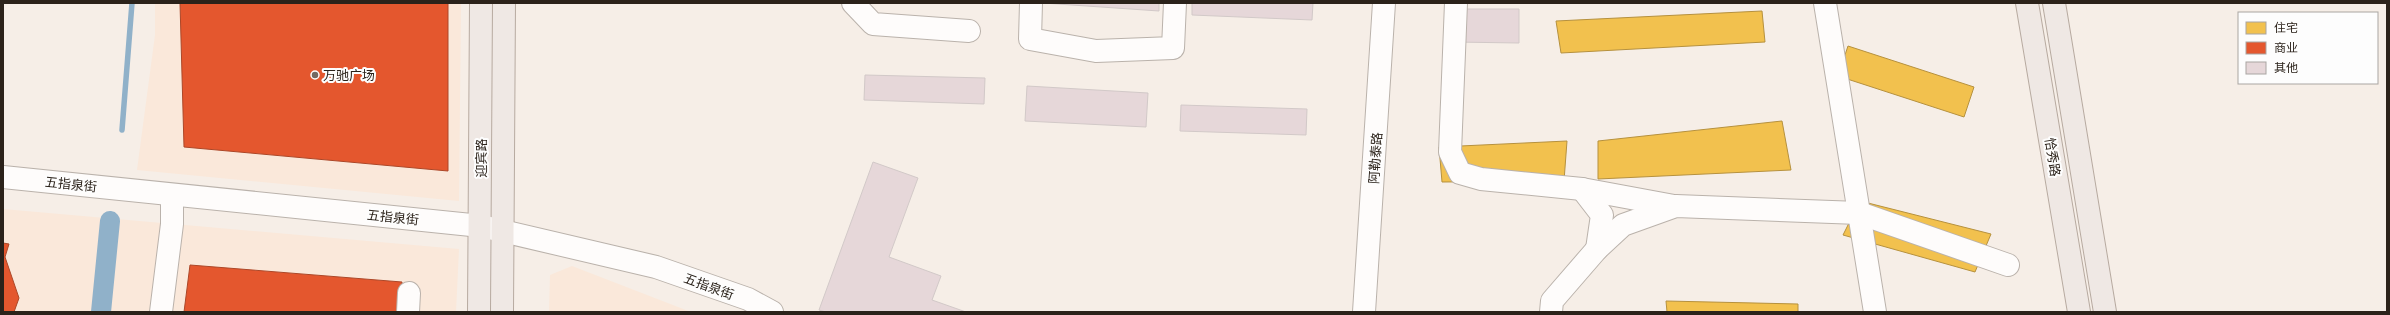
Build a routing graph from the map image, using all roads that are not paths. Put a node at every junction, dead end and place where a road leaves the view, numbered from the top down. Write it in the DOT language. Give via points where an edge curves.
graph roads {
  1 [pos="481,3"];
  2 [pos="504,3"];
  3 [pos="853,3"];
  4 [pos="1031,3"];
  5 [pos="1175,3"];
  6 [pos="1384,3"];
  7 [pos="1456,3"];
  8 [pos="1825,3"];
  9 [pos="2027,3"];
  10 [pos="2054,3"];
  11 [pos="968,31"];
  12 [pos="3,177"];
  13 [pos="1582,189"];
  14 [pos="172,195"];
  15 [pos="1676,206"];
  16 [pos="1859,213"];
  17 [pos="481,226"];
  18 [pos="502,230"];
  19 [pos="1597,249"];
  20 [pos="2008,265"];
  21 [pos="161,312"];
  22 [pos="479,312"];
  23 [pos="502,312"];
  24 [pos="772,312"];
  25 [pos="1364,312"];
  26 [pos="1551,312"];
  27 [pos="1875,312"];
  28 [pos="2079,312"];
  29 [pos="2105,312"];
  1 -- 17 [label="main road, 迎宾路"];
  2 -- 18 [label="main road, 迎宾路"];
  3 -- 11 [label="street" via="873,24"];
  4 -- 5 [label="street" via="1030,39 1096,51 1173,48"];
  6 -- 25 [label="street, 阿勒泰路"];
  7 -- 13 [label="street" via="1450,152 1460,172 1481,179"];
  8 -- 16 [label="street"];
  9 -- 28 [label="main road, 恰秀路"];
  10 -- 29 [label="main road, 恰秀路"];
  12 -- 14 [label="street, 五指泉街"];
  13 -- 15 [label="street"];
  13 -- 19 [label="street" via="1602,215"];
  14 -- 17 [label="street, 五指泉街"];
  14 -- 21 [label="street" via="172,224"];
  15 -- 16 [label="street"];
  15 -- 19 [label="street" via="1623,225"];
  16 -- 20 [label="street"];
  16 -- 27 [label="street"];
  17 -- 18 [label="street, 五指泉街"];
  17 -- 22 [label="main road, 迎宾路"];
  18 -- 23 [label="main road, 迎宾路"];
  18 -- 24 [label="street, 五指泉街" via="656,267 748,299"];
  19 -- 26 [label="street" via="1552,301"];
}
